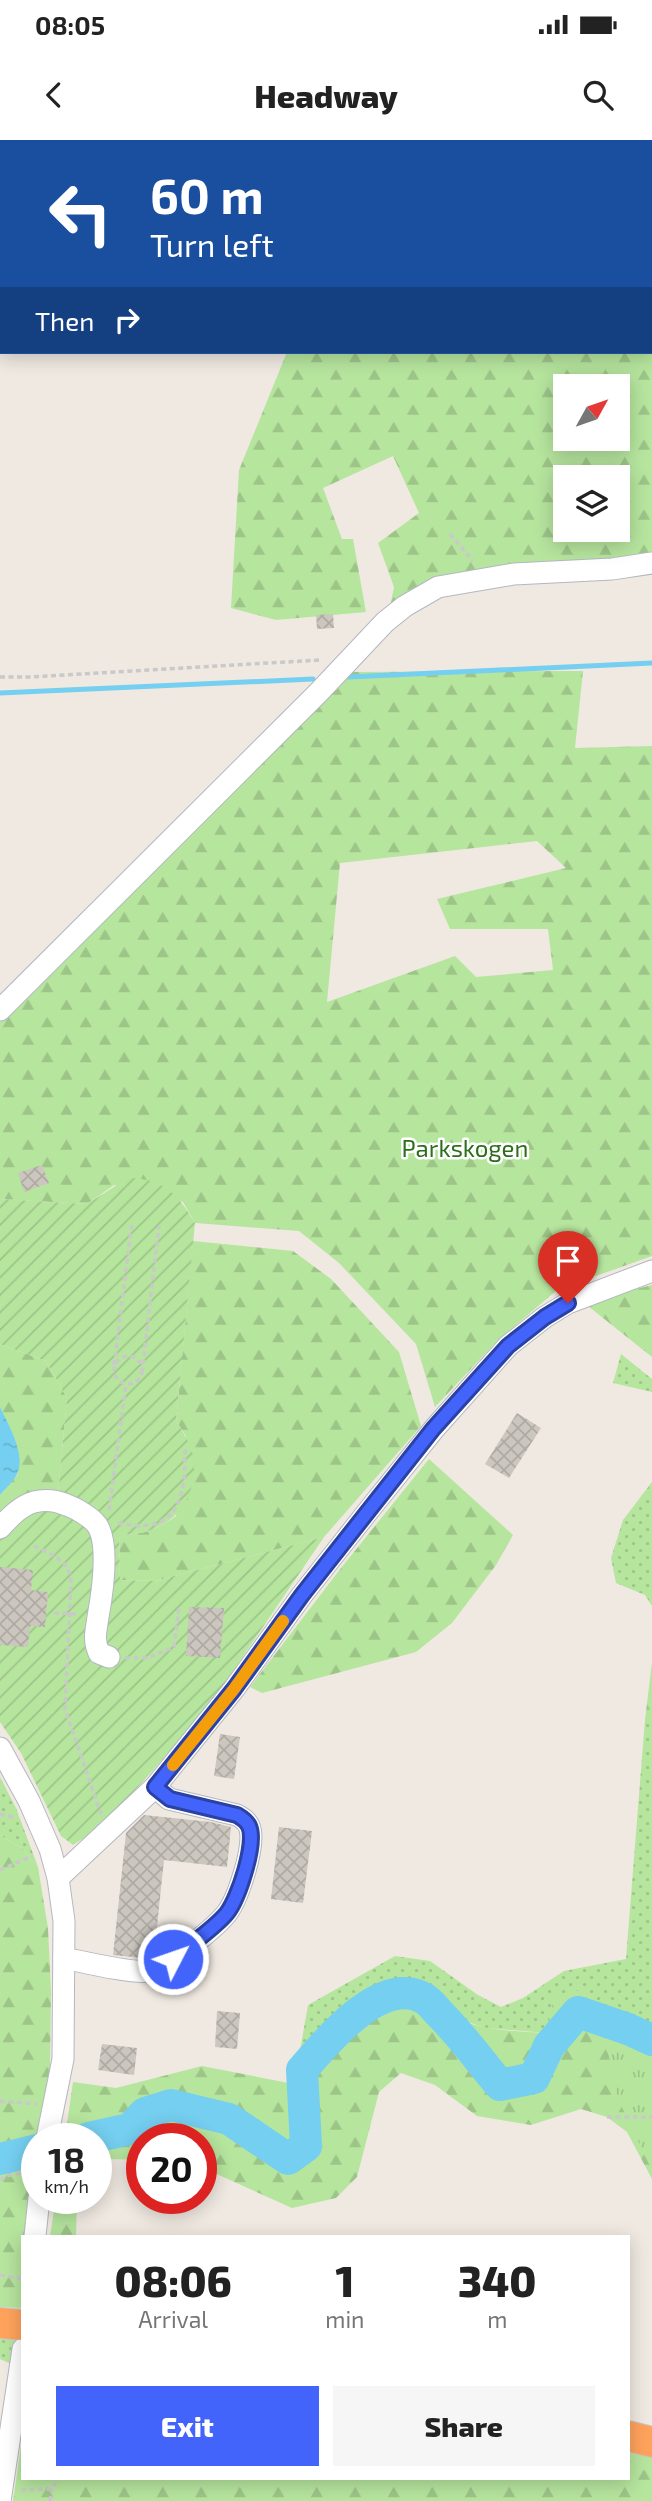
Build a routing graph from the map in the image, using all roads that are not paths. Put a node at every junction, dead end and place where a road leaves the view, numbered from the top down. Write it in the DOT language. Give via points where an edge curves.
graph roads {
  1 [pos="652,563"];
  2 [pos="0,1010"];
  3 [pos="652,1270"];
  4 [pos="0,1528"];
  5 [pos="109,1657"];
  6 [pos="0,1748"];
  7 [pos="155,1787"];
  8 [pos="58,1878"];
  9 [pos="64,1958"];
  10 [pos="50,2123"];
  11 [pos="37,2214"];
  12 [pos="35,2235"];
  13 [pos="0,2323"];
  14 [pos="21,2325"];
  15 [pos="21,2362"];
  16 [pos="630,2436"];
  17 [pos="652,2442"];
  18 [pos="1,2495"];
  1 -- 2 [label="street" via="477,580 438,587 405,606 384,622"];
  3 -- 7 [label="street" via="568,1303 508,1346 433,1429"];
  4 -- 5 [label="street" via="30,1503 46,1499 63,1502 108,1525 93,1640 99,1653"];
  6 -- 8 [label="street" via="29,1801"];
  7 -- 8 [label="street"];
  7 -- 9 [label="street" via="170,1799 237,1815 251,1828 241,1883 227,1913 173,1959 149,1972"];
  8 -- 9 [label="street"];
  9 -- 10 [label="street" via="63,2059"];
  11 -- 12 [label="street"];
  13 -- 14 [label="highway"];
  15 -- 18 [label="street"];
  16 -- 17 [label="highway"];
}
